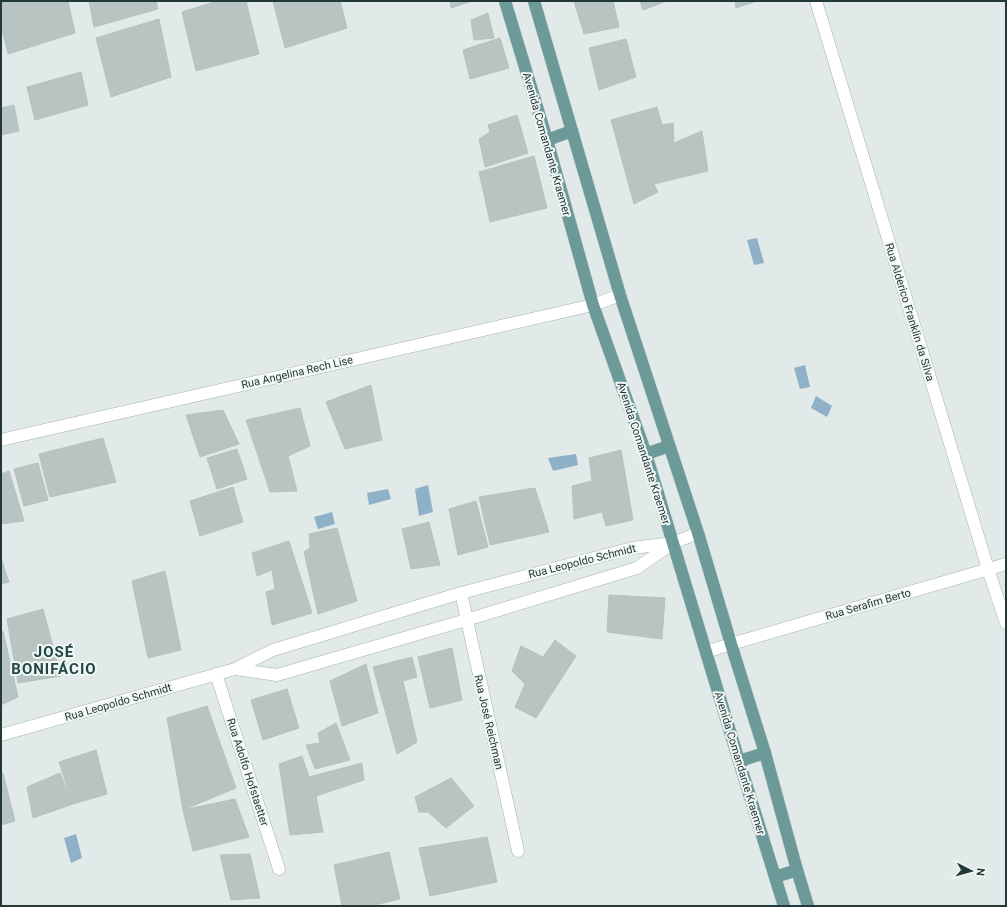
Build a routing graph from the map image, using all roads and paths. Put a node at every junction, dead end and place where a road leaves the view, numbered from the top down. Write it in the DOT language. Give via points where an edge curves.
graph roads {
  1 [pos="504,1"];
  2 [pos="534,1"];
  3 [pos="816,1"];
  4 [pos="572,131"];
  5 [pos="547,140"];
  6 [pos="620,295"];
  7 [pos="593,305"];
  8 [pos="1,440"];
  9 [pos="669,446"];
  10 [pos="646,454"];
  11 [pos="698,533"];
  12 [pos="673,543"];
  13 [pos="1006,564"];
  14 [pos="988,569"];
  15 [pos="461,593"];
  16 [pos="466,620"];
  17 [pos="1006,623"];
  18 [pos="731,644"];
  19 [pos="706,652"];
  20 [pos="235,669"];
  21 [pos="216,674"];
  22 [pos="1,735"];
  23 [pos="765,753"];
  24 [pos="739,761"];
  25 [pos="518,851"];
  26 [pos="279,869"];
  27 [pos="797,870"];
  28 [pos="775,878"];
  29 [pos="784,906"];
  30 [pos="808,906"];
  1 -- 5 [label="main road, Avenida Comandante Kraemer"];
  2 -- 4 [label="main road"];
  3 -- 14 [label="street, Rua Alderico Franklin da Silva"];
  4 -- 5 [label="main road"];
  4 -- 6 [label="main road"];
  5 -- 7 [label="main road, Avenida Comandante Kraemer"];
  6 -- 7 [label="street, Rua Angelina Rech Lise"];
  6 -- 9 [label="main road"];
  7 -- 8 [label="street, Rua Angelina Rech Lise"];
  7 -- 10 [label="main road, Avenida Comandante Kraemer"];
  9 -- 10 [label="main road"];
  9 -- 11 [label="main road"];
  10 -- 12 [label="main road, Avenida Comandante Kraemer"];
  11 -- 12 [label="street"];
  11 -- 18 [label="main road"];
  12 -- 15 [label="street, Rua Leopoldo Schmidt" via="632,548"];
  12 -- 16 [label="street, Rua Leopoldo Schmidt" via="637,568"];
  12 -- 19 [label="main road, Avenida Comandante Kraemer"];
  13 -- 14 [label="street, Rua Serafim Berto"];
  14 -- 17 [label="street, Rua Alderico Franklin da Silva"];
  14 -- 18 [label="street, Rua Serafim Berto"];
  15 -- 16 [label="street, Rua José Reichman"];
  15 -- 20 [label="street, Rua Leopoldo Schmidt" via="273,650"];
  16 -- 20 [label="street, Rua Leopoldo Schmidt" via="277,675"];
  16 -- 25 [label="street, Rua José Reichman"];
  18 -- 19 [label="street, Rua Serafim Berto"];
  18 -- 23 [label="main road"];
  19 -- 24 [label="main road, Avenida Comandante Kraemer"];
  20 -- 21 [label="street, Rua Leopoldo Schmidt"];
  21 -- 22 [label="street, Rua Leopoldo Schmidt"];
  21 -- 26 [label="street, Rua Adolfo Hofstaetter"];
  23 -- 24 [label="main road"];
  23 -- 27 [label="main road"];
  24 -- 28 [label="main road, Avenida Comandante Kraemer"];
  27 -- 28 [label="main road"];
  27 -- 30 [label="main road"];
  28 -- 29 [label="main road, Avenida Comandante Kraemer"];
}
